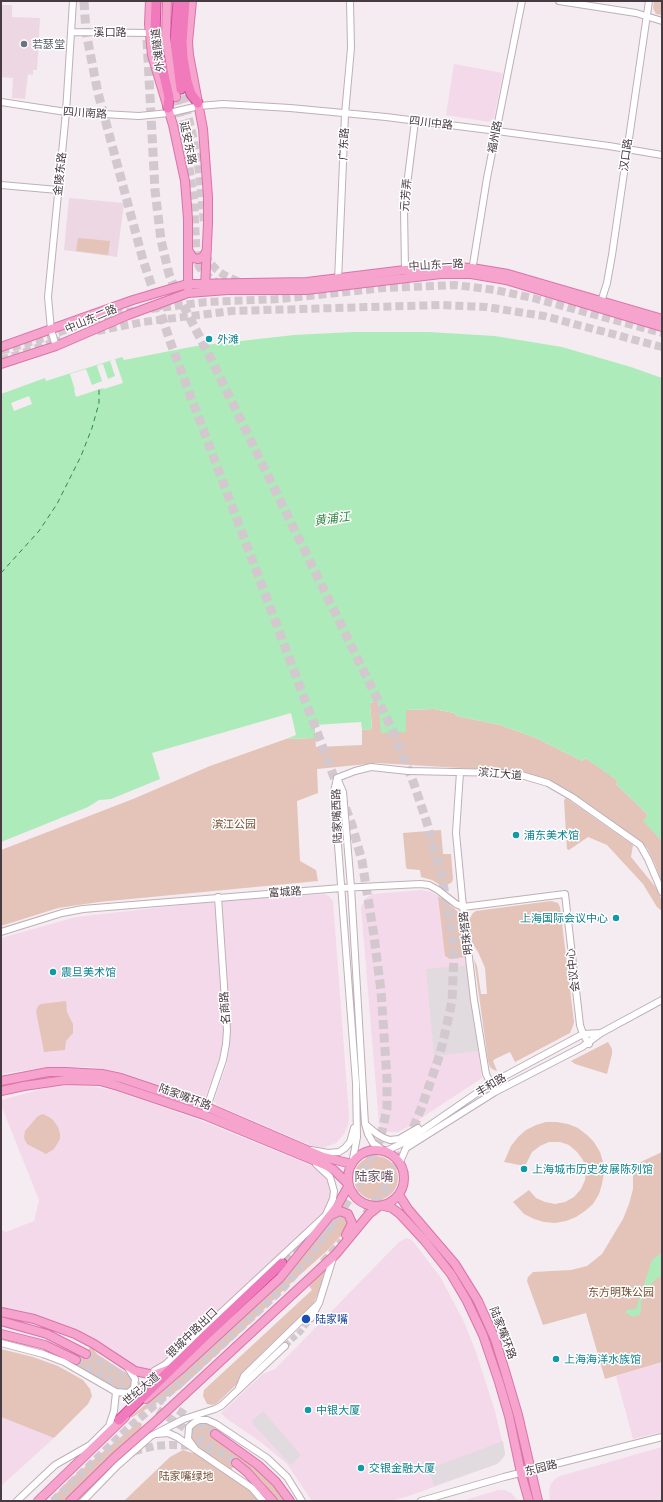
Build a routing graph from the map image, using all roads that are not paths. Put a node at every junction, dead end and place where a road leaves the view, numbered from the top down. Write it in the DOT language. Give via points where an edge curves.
graph roads {
  1 [pos="73,1"];
  2 [pos="150,1"];
  3 [pos="156,1"];
  4 [pos="161,1"];
  5 [pos="167,1"];
  6 [pos="173,1"];
  7 [pos="178,1"];
  8 [pos="185,1"];
  9 [pos="192,1"];
  10 [pos="350,1"];
  11 [pos="522,1"];
  12 [pos="559,1"];
  13 [pos="649,1"];
  14 [pos="647,16"];
  15 [pos="662,21"];
  16 [pos="71,32"];
  17 [pos="155,35"];
  18 [pos="178,42"];
  19 [pos="179,93"];
  20 [pos="1,102"];
  21 [pos="199,105"];
  22 [pos="169,111"];
  23 [pos="66,112"];
  24 [pos="345,114"];
  25 [pos="414,121"];
  26 [pos="496,131"];
  27 [pos="626,150"];
  28 [pos="662,155"];
  29 [pos="1,185"];
  30 [pos="58,190"];
  31 [pos="188,248"];
  32 [pos="207,248"];
  33 [pos="406,270"];
  34 [pos="472,271"];
  35 [pos="205,283"];
  36 [pos="338,283"];
  37 [pos="187,284"];
  38 [pos="205,292"];
  39 [pos="188,293"];
  40 [pos="601,305"];
  41 [pos="662,319"];
  42 [pos="662,327"];
  43 [pos="51,330"];
  44 [pos="56,346"];
  45 [pos="1,347"];
  46 [pos="1,364"];
  47 [pos="460,772"];
  48 [pos="337,778"];
  49 [pos="351,887"];
  50 [pos="341,888"];
  51 [pos="662,892"];
  52 [pos="218,897"];
  53 [pos="463,906"];
  54 [pos="1,932"];
  55 [pos="662,1000"];
  56 [pos="601,1033"];
  57 [pos="583,1034"];
  58 [pos="589,1044"];
  59 [pos="1,1081"];
  60 [pos="490,1084"];
  61 [pos="1,1091"];
  62 [pos="495,1092"];
  63 [pos="207,1107"];
  64 [pos="204,1115"];
  65 [pos="357,1115"];
  66 [pos="436,1121"];
  67 [pos="365,1124"];
  68 [pos="308,1149"];
  69 [pos="385,1151"];
  70 [pos="310,1159"];
  71 [pos="400,1162"];
  72 [pos="352,1164"];
  73 [pos="349,1185"];
  74 [pos="399,1195"];
  75 [pos="381,1206"];
  76 [pos="328,1215"];
  77 [pos="338,1251"];
  78 [pos="282,1263"];
  79 [pos="319,1303"];
  80 [pos="1,1312"];
  81 [pos="311,1318"];
  82 [pos="1,1321"];
  83 [pos="1,1334"];
  84 [pos="1,1343"];
  85 [pos="285,1346"];
  86 [pos="86,1354"];
  87 [pos="76,1360"];
  88 [pos="173,1367"];
  89 [pos="128,1368"];
  90 [pos="142,1374"];
  91 [pos="238,1391"];
  92 [pos="116,1392"];
  93 [pos="119,1420"];
  94 [pos="215,1434"];
  95 [pos="151,1436"];
  96 [pos="662,1437"];
  97 [pos="90,1445"];
  98 [pos="196,1450"];
  99 [pos="236,1463"];
  100 [pos="531,1470"];
  101 [pos="521,1473"];
  102 [pos="17,1501"];
  103 [pos="36,1501"];
  104 [pos="70,1501"];
  105 [pos="83,1501"];
  106 [pos="263,1501"];
  107 [pos="273,1501"];
  108 [pos="290,1501"];
  109 [pos="302,1501"];
  110 [pos="420,1501"];
  111 [pos="529,1501"];
  112 [pos="538,1501"];
  1 -- 16 [label="street, 金陵东路"];
  2 -- 17 [label="main road"];
  3 -- 17 [label="highway"];
  4 -- 17 [label="highway"];
  5 -- 19 [label="main road, 外滩隧道" via="166,38"];
  6 -- 19 [label="main road, 外滩隧道" via="171,46"];
  7 -- 18 [label="highway"];
  8 -- 18 [label="highway"];
  9 -- 21 [label="main road, 延安东路" via="188,42 193,84"];
  10 -- 24 [label="street, 广东路" via="351,48"];
  11 -- 26 [label="street, 福州路"];
  12 -- 14 [label="street"];
  13 -- 14 [label="street, 汉口路"];
  14 -- 15 [label="street"];
  14 -- 27 [label="street, 汉口路"];
  16 -- 17 [label="street, 溪口路"];
  16 -- 23 [label="street, 金陵东路"];
  17 -- 19 [label="highway"];
  17 -- 22 [label="highway" via="169,97"];
  18 -- 19 [label="highway"];
  18 -- 21 [label="highway" via="186,81"];
  20 -- 23 [label="street, 四川南路"];
  21 -- 22 [label="street, 四川南路"];
  21 -- 24 [label="street, 四川中路" via="231,104"];
  21 -- 32 [label="main road, 延安东路" via="208,197"];
  22 -- 23 [label="street, 四川南路" via="139,116"];
  22 -- 31 [label="main road, 延安东路" via="184,181"];
  23 -- 30 [label="street, 金陵东路"];
  24 -- 25 [label="street, 四川中路"];
  24 -- 36 [label="street, 广东路"];
  25 -- 26 [label="street, 四川中路"];
  25 -- 33 [label="street, 元芳弄" via="404,209"];
  26 -- 27 [label="street, 四川中路"];
  26 -- 34 [label="street, 福州路"];
  27 -- 28 [label="street, 四川中路"];
  27 -- 40 [label="street, 汉口路" via="612,255"];
  29 -- 30 [label="street"];
  30 -- 43 [label="street, 金陵东路" via="48,297"];
  31 -- 32 [label="main road" via="191,256 198,259 205,255"];
  31 -- 37 [label="main road, 延安东路"];
  32 -- 35 [label="main road, 延安东路"];
  33 -- 34 [label="main road, 中山东一路" via="452,267"];
  33 -- 36 [label="main road, 中山东一路"];
  34 -- 36 [label="main road, 中山东一路"];
  34 -- 40 [label="main road, 中山东一路"];
  35 -- 36 [label="main road, 中山东一路"];
  35 -- 37 [label="main road, 中山东二路"];
  35 -- 38 [label="main road, 延安东路"];
  36 -- 38 [label="main road, 中山东一路" via="306,290"];
  37 -- 39 [label="main road, 延安东路"];
  37 -- 43 [label="main road, 中山东二路"];
  38 -- 39 [label="main road, 中山东二路"];
  39 -- 44 [label="main road, 中山东二路"];
  40 -- 41 [label="main road, 中山东一路"];
  40 -- 42 [label="main road, 中山东一路"];
  43 -- 44 [label="street, 金陵东路"];
  43 -- 45 [label="main road, 中山东二路"];
  44 -- 46 [label="main road, 中山东二路"];
  47 -- 48 [label="street, 滨江大道" via="372,767"];
  47 -- 51 [label="street, 滨江大道" via="512,774 540,780 558,788 640,845"];
  47 -- 53 [label="street, 明珠塔路" via="456,834"];
  48 -- 49 [label="street, 陆家嘴西路" via="344,792"];
  48 -- 50 [label="street, 陆家嘴西路" via="334,792"];
  49 -- 50 [label="street, 富城路"];
  49 -- 53 [label="street, 富城路" via="429,885"];
  49 -- 67 [label="street, 陆家嘴西路"];
  50 -- 52 [label="street, 富城路"];
  50 -- 65 [label="street, 陆家嘴西路"];
  52 -- 54 [label="street, 富城路" via="83,909"];
  52 -- 63 [label="street, 名商路" via="227,1030 223,1060"];
  53 -- 57 [label="street, 会议中心" via="565,894"];
  53 -- 60 [label="street, 明珠塔路" via="474,1000 486,1074"];
  55 -- 56 [label="street, 丰和路"];
  56 -- 57 [label="street, 丰和路"];
  56 -- 58 [label="street, 丰和路"];
  57 -- 58 [label="street, 会议中心"];
  57 -- 60 [label="street, 丰和路"];
  58 -- 62 [label="street, 丰和路"];
  59 -- 63 [label="main road, 陆家嘴环路" via="48,1072 102,1074"];
  60 -- 62 [label="street, 明珠塔路"];
  60 -- 66 [label="street, 丰和路"];
  61 -- 64 [label="main road, 陆家嘴环路" via="49,1081 100,1081"];
  62 -- 71 [label="street, 丰和路" via="406,1148"];
  63 -- 64 [label="street, 名商路"];
  63 -- 68 [label="main road, 陆家嘴环路"];
  64 -- 70 [label="main road, 陆家嘴环路"];
  65 -- 68 [label="street" via="350,1142 345,1148 334,1153"];
  65 -- 72 [label="street, 陆家嘴西路" via="357,1137"];
  66 -- 67 [label="street" via="429,1121 412,1132 390,1140"];
  66 -- 69 [label="street, 丰和路" via="407,1141"];
  67 -- 69 [label="street, 陆家嘴西路" via="368,1134"];
  68 -- 72 [label="main road, 陆家嘴环路"];
  69 -- 71 [label="main road" via="394,1155"];
  69 -- 72 [label="main road" via="367,1151"];
  70 -- 73 [label="main road, 陆家嘴环路" via="334,1170"];
  70 -- 76 [label="street" via="330,1177 333,1184 333,1199"];
  71 -- 74 [label="main road" via="405,1178"];
  72 -- 73 [label="main road"];
  73 -- 75 [label="main road" via="356,1199 370,1206"];
  73 -- 76 [label="main road, 世纪大道"];
  74 -- 75 [label="main road" via="392,1202"];
  74 -- 100 [label="main road, 陆家嘴环路" via="455,1264 478,1301 506,1370"];
  75 -- 77 [label="main road" via="369,1214"];
  75 -- 101 [label="main road, 陆家嘴环路" via="392,1208 400,1214 424,1240 451,1274 467,1301 499,1382"];
  76 -- 77 [label="main road" via="343,1211 352,1220"];
  76 -- 90 [label="street" via="166,1364"];
  76 -- 103 [label="main road, 世纪大道" via="280,1278 107,1433"];
  77 -- 79 [label="street" via="330,1266"];
  77 -- 104 [label="main road"];
  78 -- 88 [label="highway, 银城中路出口"];
  79 -- 81 [label="street"];
  79 -- 91 [label="street" via="244,1376"];
  80 -- 89 [label="main road" via="75,1334 110,1354"];
  82 -- 86 [label="main road" via="47,1334"];
  83 -- 87 [label="main road" via="45,1345"];
  84 -- 92 [label="street" via="59,1360"];
  85 -- 91 [label="street"];
  88 -- 90 [label="main road" via="159,1374"];
  88 -- 93 [label="highway, 银城中路出口"];
  89 -- 90 [label="main road"];
  89 -- 92 [label="street" via="135,1379 134,1388 128,1393"];
  91 -- 95 [label="street" via="215,1409 184,1419"];
  92 -- 97 [label="street" via="109,1426"];
  93 -- 97 [label="main road, 世纪大道"];
  94 -- 108 [label="main road" via="258,1465 276,1482"];
  95 -- 98 [label="street" via="168,1433"];
  95 -- 105 [label="street"];
  96 -- 100 [label="street, 东园路"];
  97 -- 102 [label="street" via="55,1465"];
  97 -- 103 [label="main road, 世纪大道"];
  98 -- 106 [label="street" via="252,1488"];
  98 -- 109 [label="street" via="188,1439 189,1427 199,1420 216,1424 267,1458 287,1477"];
  99 -- 107 [label="main road"];
  100 -- 101 [label="street, 东园路"];
  100 -- 112 [label="main road, 陆家嘴环路"];
  101 -- 110 [label="street, 东园路"];
  101 -- 111 [label="main road, 陆家嘴环路"];
}
